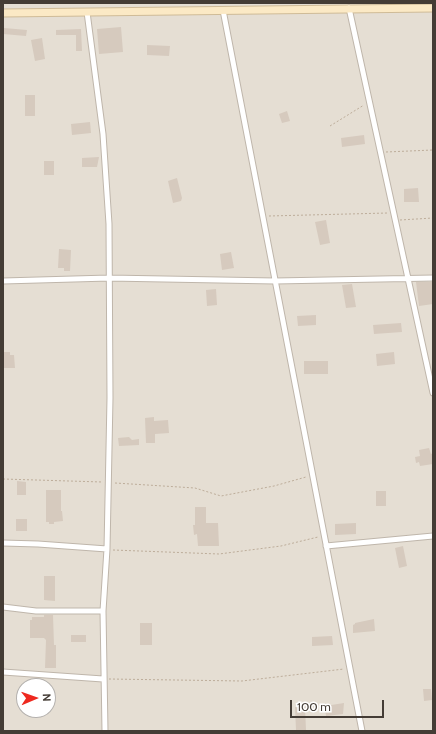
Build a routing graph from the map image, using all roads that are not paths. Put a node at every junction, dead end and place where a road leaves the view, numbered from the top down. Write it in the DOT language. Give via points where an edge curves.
graph roads {
  1 [pos="349,8"];
  2 [pos="433,8"];
  3 [pos="223,10"];
  4 [pos="87,12"];
  5 [pos="3,13"];
  6 [pos="109,278"];
  7 [pos="433,278"];
  8 [pos="409,279"];
  9 [pos="3,281"];
  10 [pos="275,281"];
  11 [pos="433,393"];
  12 [pos="433,536"];
  13 [pos="3,543"];
  14 [pos="326,546"];
  15 [pos="107,549"];
  16 [pos="3,607"];
  17 [pos="103,611"];
  18 [pos="3,672"];
  19 [pos="103,679"];
  20 [pos="105,731"];
  21 [pos="362,731"];
  1 -- 2 [label="street"];
  1 -- 3 [label="street"];
  1 -- 8 [label="street"];
  3 -- 4 [label="street"];
  3 -- 10 [label="street"];
  4 -- 5 [label="street"];
  4 -- 6 [label="street" via="103,134 109,224"];
  6 -- 9 [label="street"];
  6 -- 10 [label="street"];
  6 -- 15 [label="street"];
  7 -- 8 [label="street"];
  8 -- 10 [label="street"];
  8 -- 11 [label="street"];
  10 -- 14 [label="street"];
  12 -- 14 [label="street"];
  13 -- 15 [label="street"];
  14 -- 21 [label="street"];
  15 -- 17 [label="street"];
  16 -- 17 [label="street"];
  17 -- 19 [label="street"];
  18 -- 19 [label="street"];
  19 -- 20 [label="street"];
}
